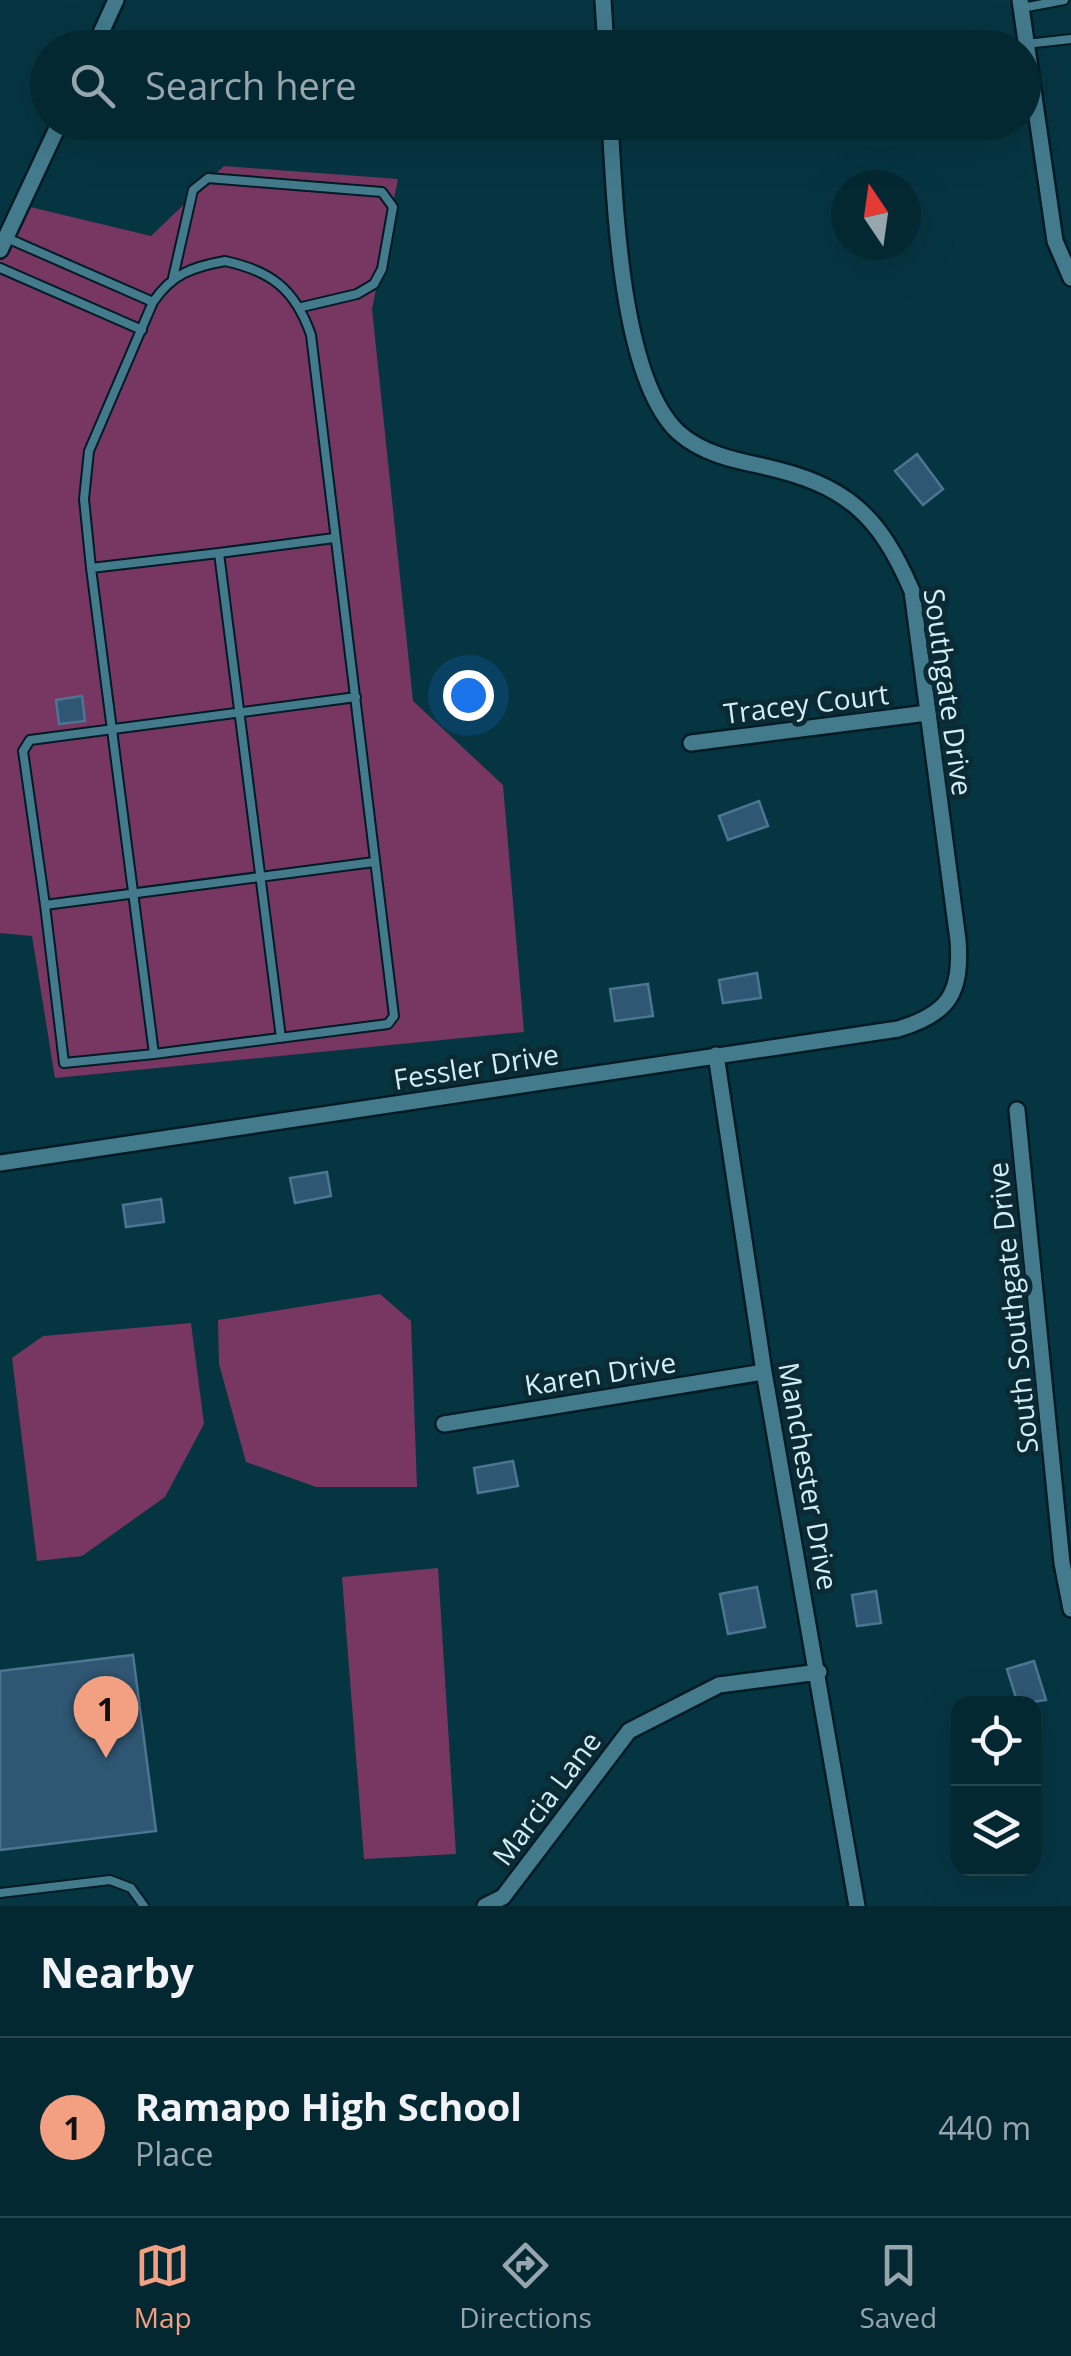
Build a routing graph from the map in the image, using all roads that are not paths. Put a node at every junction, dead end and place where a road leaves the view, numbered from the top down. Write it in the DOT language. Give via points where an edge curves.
graph roads {
  1 [pos="116,0"];
  2 [pos="603,0"];
  3 [pos="1064,0"];
  4 [pos="1021,4"];
  5 [pos="102,30"];
  6 [pos="605,30"];
  7 [pos="1024,30"];
  8 [pos="1071,40"];
  9 [pos="1041,43"];
  10 [pos="52,140"];
  11 [pos="612,140"];
  12 [pos="1040,140"];
  13 [pos="3,244"];
  14 [pos="0,268"];
  15 [pos="173,278"];
  16 [pos="1071,278"];
  17 [pos="154,302"];
  18 [pos="302,307"];
  19 [pos="142,330"];
  20 [pos="334,538"];
  21 [pos="218,553"];
  22 [pos="91,568"];
  23 [pos="356,697"];
  24 [pos="239,712"];
  25 [pos="927,713"];
  26 [pos="112,726"];
  27 [pos="691,743"];
  28 [pos="374,862"];
  29 [pos="260,879"];
  30 [pos="133,893"];
  31 [pos="45,905"];
  32 [pos="950,998"];
  33 [pos="281,1038"];
  34 [pos="154,1054"];
  35 [pos="716,1055"];
  36 [pos="1017,1110"];
  37 [pos="0,1164"];
  38 [pos="764,1372"];
  39 [pos="444,1424"];
  40 [pos="1064,1500"];
  41 [pos="1071,1610"];
  42 [pos="819,1672"];
  43 [pos="0,1893"];
  44 [pos="144,1906"];
  45 [pos="485,1906"];
  46 [pos="858,1906"];
  1 -- 5 [label="street"];
  2 -- 6 [label="street"];
  3 -- 4 [label="lane"];
  4 -- 7 [label="street"];
  8 -- 9 [label="lane"];
  10 -- 13 [label="street"];
  11 -- 25 [label="street, Southgate Drive" via="634,354 650,390 678,432 720,458 822,484 866,512 896,552 912,591"];
  12 -- 16 [label="street" via="1054,241"];
  13 -- 17 [label="lane"];
  14 -- 19 [label="lane"];
  15 -- 17 [label="lane"];
  15 -- 18 [label="lane" via="225,260 280,281"];
  15 -- 18 [label="lane" via="193,190 208,178 382,192 394,208 374,284"];
  17 -- 19 [label="lane"];
  18 -- 20 [label="lane" via="311,335"];
  19 -- 22 [label="lane" via="89,451 84,498"];
  20 -- 21 [label="lane"];
  20 -- 23 [label="lane"];
  21 -- 22 [label="lane"];
  21 -- 24 [label="lane"];
  22 -- 26 [label="lane"];
  23 -- 24 [label="lane"];
  23 -- 28 [label="lane"];
  24 -- 26 [label="lane"];
  24 -- 29 [label="lane"];
  25 -- 27 [label="street, Tracey Court"];
  25 -- 32 [label="street, Southgate Drive" via="958,940 960,972"];
  26 -- 30 [label="lane"];
  26 -- 31 [label="lane" via="24,746"];
  28 -- 29 [label="lane"];
  28 -- 33 [label="lane" via="394,1016 388,1024"];
  29 -- 30 [label="lane"];
  29 -- 33 [label="lane"];
  30 -- 31 [label="lane"];
  30 -- 34 [label="lane"];
  31 -- 34 [label="lane" via="64,1063"];
  32 -- 35 [label="street, Fessler Drive" via="931,1019 898,1029"];
  33 -- 34 [label="lane"];
  35 -- 37 [label="street, Fessler Drive"];
  35 -- 38 [label="street, Manchester Drive"];
  36 -- 40 [label="street, South Southgate Drive"];
  38 -- 39 [label="street, Karen Drive"];
  38 -- 42 [label="street, Manchester Drive"];
  40 -- 41 [label="street"];
  42 -- 45 [label="street, Marcia Lane" via="719,1685 629,1731 503,1897"];
  42 -- 46 [label="street, Manchester Drive"];
  43 -- 44 [label="lane" via="110,1880 131,1888"];
}
